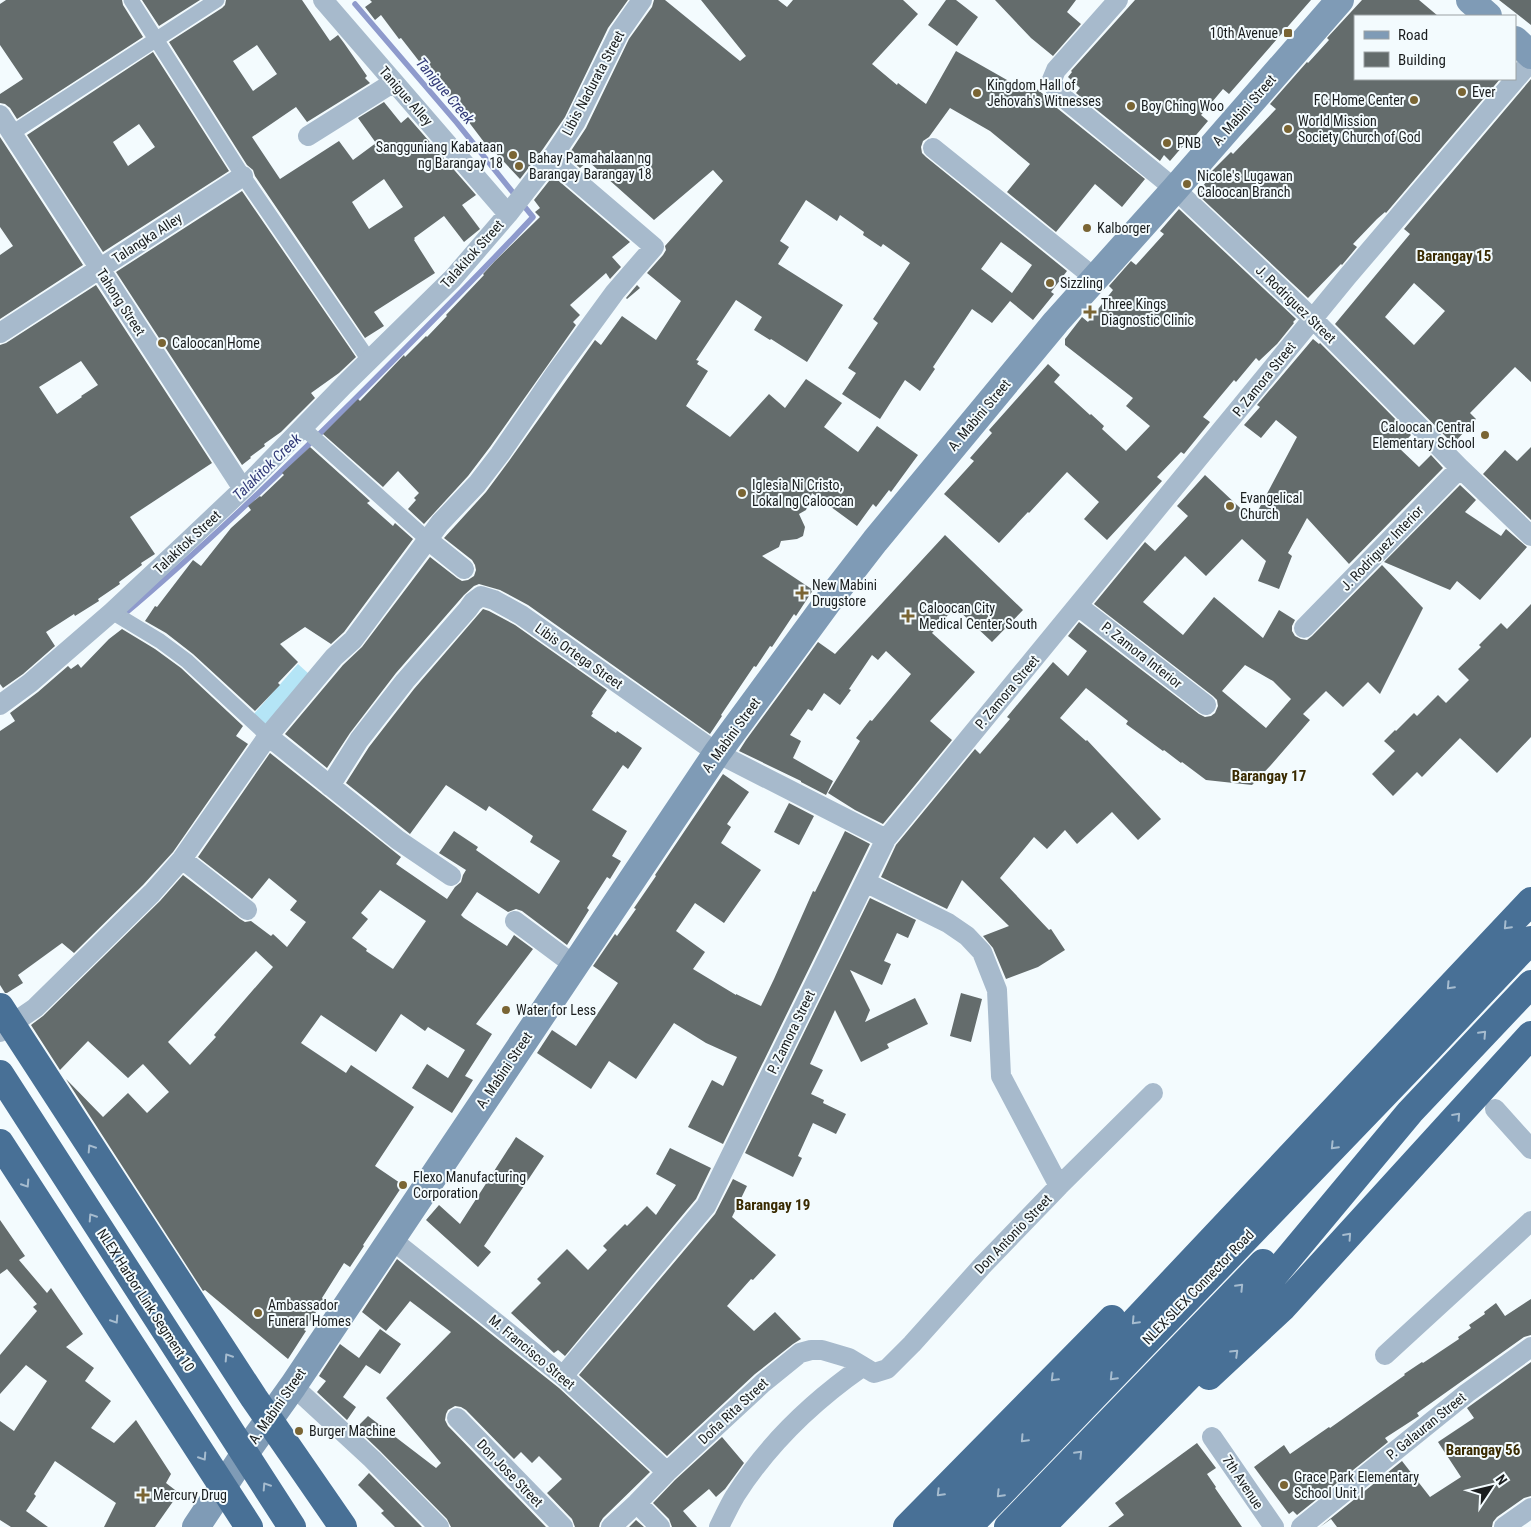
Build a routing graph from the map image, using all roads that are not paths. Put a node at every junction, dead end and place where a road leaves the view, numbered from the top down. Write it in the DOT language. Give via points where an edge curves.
graph roads {
  1 [pos="130,0"];
  2 [pos="217,0"];
  3 [pos="642,0"];
  4 [pos="1118,0"];
  5 [pos="1340,0"];
  6 [pos="1470,0"];
  7 [pos="330,2"];
  8 [pos="1487,15"];
  9 [pos="156,40"];
  10 [pos="1516,41"];
  11 [pos="1531,55"];
  12 [pos="1531,61"];
  13 [pos="1516,79"];
  14 [pos="1515,80"];
  15 [pos="394,82"];
  16 [pos="0,115"];
  17 [pos="12,133"];
  18 [pos="308,136"];
  19 [pos="933,148"];
  20 [pos="551,159"];
  21 [pos="243,176"];
  22 [pos="1175,189"];
  23 [pos="508,214"];
  24 [pos="100,269"];
  25 [pos="1096,279"];
  26 [pos="1313,319"];
  27 [pos="0,333"];
  28 [pos="369,360"];
  29 [pos="305,430"];
  30 [pos="1460,468"];
  31 [pos="243,489"];
  32 [pos="1531,536"];
  33 [pos="428,540"];
  34 [pos="464,569"];
  35 [pos="1078,606"];
  36 [pos="112,612"];
  37 [pos="1304,628"];
  38 [pos="1206,704"];
  39 [pos="0,705"];
  40 [pos="268,736"];
  41 [pos="717,753"];
  42 [pos="330,786"];
  43 [pos="886,839"];
  44 [pos="182,859"];
  45 [pos="451,876"];
  46 [pos="865,882"];
  47 [pos="1531,901"];
  48 [pos="247,910"];
  49 [pos="515,921"];
  50 [pos="1531,940"];
  51 [pos="574,965"];
  52 [pos="1531,984"];
  53 [pos="0,1007"];
  54 [pos="0,1032"];
  55 [pos="1531,1035"];
  56 [pos="1429,1048"];
  57 [pos="1450,1070"];
  58 [pos="0,1074"];
  59 [pos="1153,1093"];
  60 [pos="1495,1109"];
  61 [pos="0,1143"];
  62 [pos="1531,1149"];
  63 [pos="1059,1186"];
  64 [pos="1531,1222"];
  65 [pos="391,1238"];
  66 [pos="1531,1347"];
  67 [pos="1385,1355"];
  68 [pos="868,1370"];
  69 [pos="563,1376"];
  70 [pos="293,1386"];
  71 [pos="457,1418"];
  72 [pos="1212,1437"];
  73 [pos="667,1472"];
  74 [pos="637,1503"];
  75 [pos="1531,1508"];
  76 [pos="196,1527"];
  77 [pos="249,1527"];
  78 [pos="292,1527"];
  79 [pos="343,1527"];
  80 [pos="439,1527"];
  81 [pos="563,1527"];
  82 [pos="611,1527"];
  83 [pos="660,1527"];
  84 [pos="719,1527"];
  85 [pos="907,1527"];
  86 [pos="941,1527"];
  87 [pos="968,1527"];
  88 [pos="1008,1527"];
  89 [pos="1042,1527"];
  90 [pos="1274,1527"];
  91 [pos="1301,1527"];
  92 [pos="1504,1527"];
  1 -- 9 [label="street"];
  2 -- 9 [label="street"];
  3 -- 20 [label="street, Libis Nadurata Street" via="619,33 575,123"];
  4 -- 22 [label="street, J. Rodriguez Street" via="1056,70 1051,82 1060,95"];
  5 -- 22 [label="main road, A. Mabini Street"];
  6 -- 8 [label="main road"];
  7 -- 15 [label="street, Tanigue Alley"];
  9 -- 17 [label="street"];
  9 -- 21 [label="street"];
  10 -- 11 [label="main road"];
  12 -- 13 [label="street, P. Zamora Street"];
  14 -- 26 [label="street, P. Zamora Street"];
  15 -- 18 [label="street"];
  15 -- 23 [label="street, Tanigue Alley"];
  16 -- 17 [label="street, Tahong Street"];
  17 -- 24 [label="street, Tahong Street"];
  19 -- 25 [label="street"];
  20 -- 23 [label="street, Libis Nadurata Street"];
  20 -- 33 [label="street" via="654,247 615,292 477,484"];
  21 -- 24 [label="street, Talangka Alley"];
  21 -- 28 [label="street"];
  22 -- 25 [label="main road, A. Mabini Street"];
  22 -- 26 [label="street, J. Rodriguez Street"];
  23 -- 28 [label="street, Talakitok Street" via="453,278"];
  24 -- 27 [label="street, Talangka Alley"];
  24 -- 31 [label="street, Tahong Street"];
  25 -- 41 [label="main road, A. Mabini Street" via="1056,322 875,541"];
  26 -- 30 [label="street, J. Rodriguez Street"];
  26 -- 35 [label="street, P. Zamora Street"];
  28 -- 29 [label="street, Talakitok Street"];
  29 -- 31 [label="street, Talakitok Street"];
  29 -- 33 [label="street"];
  30 -- 32 [label="street, J. Rodriguez Street"];
  30 -- 37 [label="street, J. Rodriguez Interior"];
  31 -- 36 [label="street, Talakitok Street"];
  33 -- 34 [label="street"];
  33 -- 40 [label="street" via="353,640 334,657"];
  35 -- 38 [label="street, P. Zamora Interior"];
  35 -- 43 [label="street, P. Zamora Street"];
  36 -- 39 [label="street, Talakitok Street"];
  36 -- 40 [label="street" via="187,661"];
  40 -- 42 [label="street"];
  40 -- 44 [label="street"];
  41 -- 42 [label="street, Libis Ortega Street" via="521,615 481,596 404,681 359,740"];
  41 -- 43 [label="street, Libis Ortega Street"];
  41 -- 51 [label="main road, A. Mabini Street"];
  42 -- 45 [label="street" via="398,840"];
  43 -- 46 [label="street, P. Zamora Street"];
  44 -- 48 [label="street"];
  44 -- 54 [label="street" via="152,893 35,1008"];
  46 -- 63 [label="street" via="948,923 982,952 997,990 1001,1076"];
  46 -- 69 [label="street, P. Zamora Street" via="706,1206"];
  47 -- 86 [label="highway, one-way"];
  49 -- 51 [label="street"];
  50 -- 56 [label="highway"];
  51 -- 65 [label="main road, A. Mabini Street"];
  57 -- 52 [label="highway, one-way"];
  79 -- 53 [label="highway, one-way" via="254,1398"];
  89 -- 55 [label="highway, one-way" via="1282,1308"];
  56 -- 85 [label="highway, one-way" via="1358,1106 1273,1160 1248,1181"];
  56 -- 87 [label="highway, NLEX-SLEX Connector Road, one-way"];
  88 -- 57 [label="highway, one-way"];
  57 -- 89 [label="highway" via="1372,1156 1195,1370"];
  78 -- 58 [label="highway, NLEX Harbor Link Segment 10, one-way"];
  59 -- 63 [label="street, Don Antonio Street"];
  60 -- 62 [label="street"];
  61 -- 77 [label="highway, one-way"];
  63 -- 68 [label="street, Don Antonio Street" via="887,1370"];
  64 -- 67 [label="street"];
  65 -- 69 [label="street, M. Francisco Street"];
  65 -- 70 [label="main road, A. Mabini Street"];
  66 -- 91 [label="street, P. Galauran Street" via="1467,1393"];
  68 -- 73 [label="street, Doña Rita Street" via="849,1358 822,1350 800,1353"];
  68 -- 84 [label="street, Don Antonio Street" via="826,1393 800,1416 763,1457 734,1497"];
  69 -- 73 [label="street, M. Francisco Street"];
  70 -- 76 [label="main road, A. Mabini Street"];
  70 -- 80 [label="street"];
  71 -- 81 [label="street, Don Jose Street"];
  72 -- 90 [label="street, 7th Avenue"];
  73 -- 74 [label="street, Doña Rita Street"];
  74 -- 82 [label="street, Doña Rita Street"];
  74 -- 83 [label="street"];
  75 -- 92 [label="street"];
}
